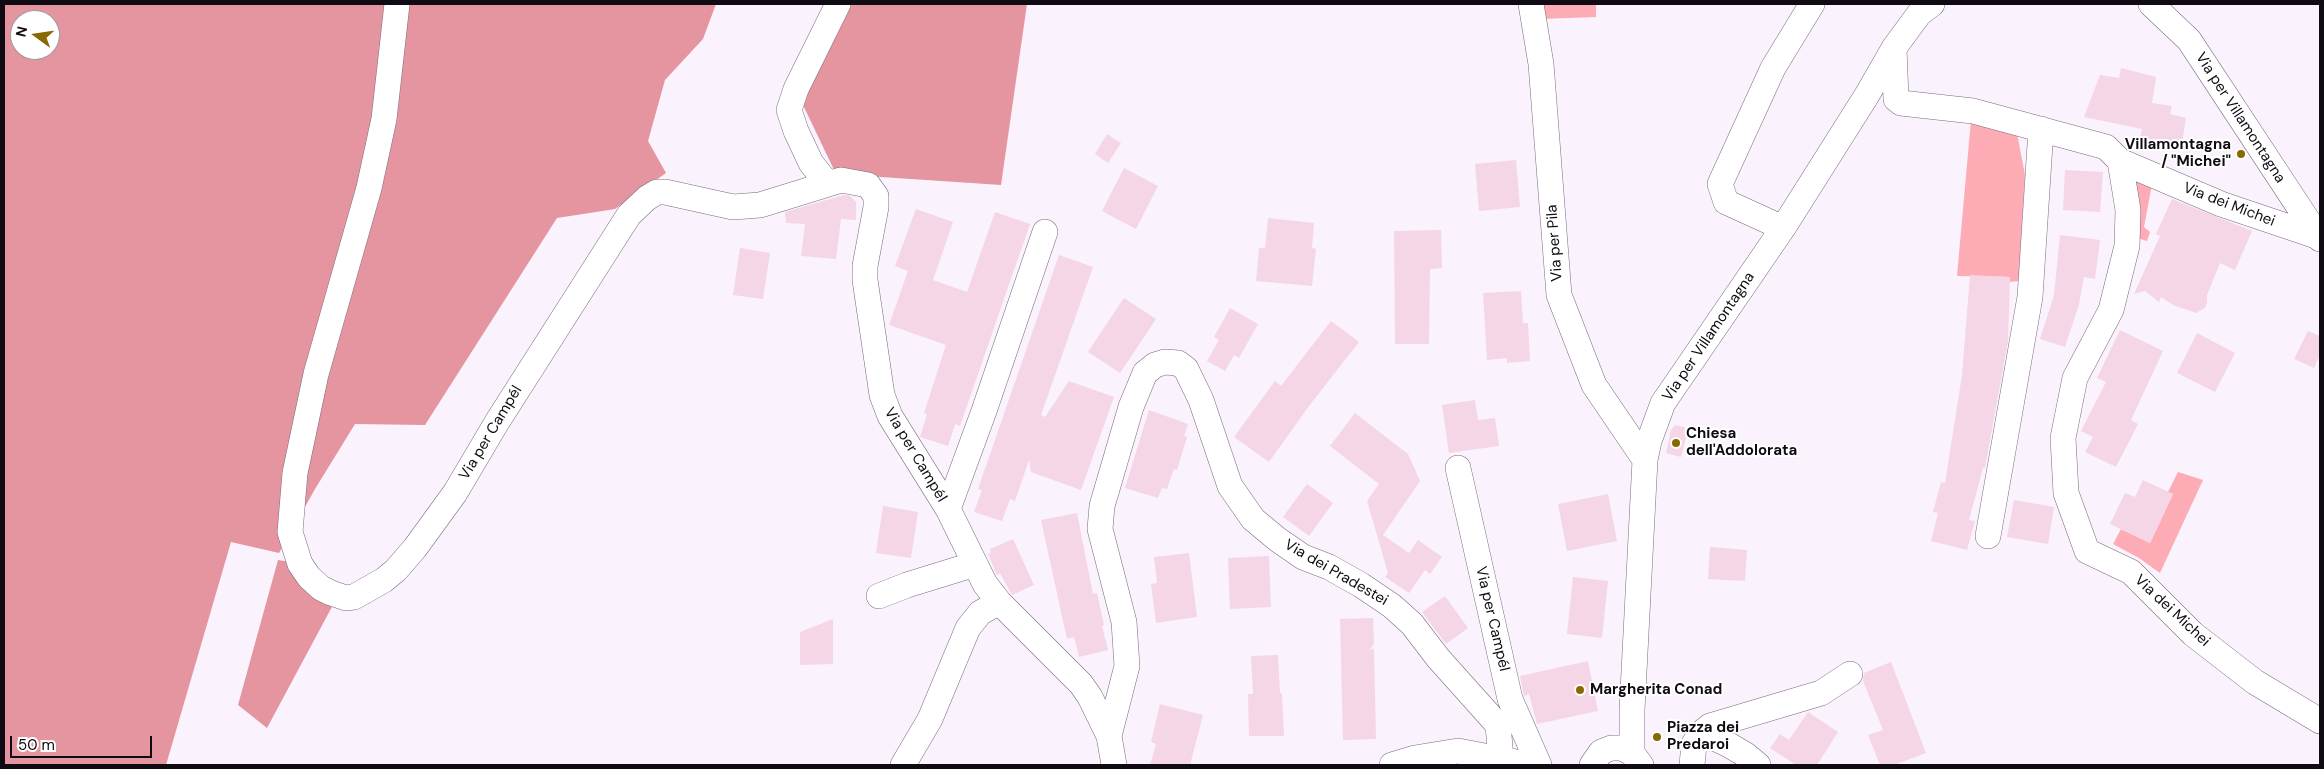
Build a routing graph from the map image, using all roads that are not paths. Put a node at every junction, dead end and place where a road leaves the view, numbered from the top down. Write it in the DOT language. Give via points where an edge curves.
graph roads {
  1 [pos="397,4"];
  2 [pos="838,4"];
  3 [pos="1531,4"];
  4 [pos="1812,4"];
  5 [pos="1932,4"];
  6 [pos="2151,4"];
  7 [pos="1894,48"];
  8 [pos="2041,129"];
  9 [pos="2120,160"];
  10 [pos="826,183"];
  11 [pos="1783,228"];
  12 [pos="1045,232"];
  13 [pos="2320,238"];
  14 [pos="1165,362"];
  15 [pos="1645,460"];
  16 [pos="1458,468"];
  17 [pos="948,509"];
  18 [pos="1988,536"];
  19 [pos="975,564"];
  20 [pos="879,596"];
  21 [pos="999,602"];
  22 [pos="1850,674"];
  23 [pos="2320,721"];
  24 [pos="1700,734"];
  25 [pos="1109,736"];
  26 [pos="1486,759"];
  27 [pos="1637,759"];
  28 [pos="903,765"];
  29 [pos="1114,765"];
  30 [pos="1392,765"];
  31 [pos="1528,765"];
  32 [pos="1539,765"];
  33 [pos="1592,765"];
  34 [pos="1692,765"];
  35 [pos="1758,765"];
  1 -- 10 [label="street, Via per Campél" via="384,119 369,188 316,374 294,481 290,532 294,550 309,577 331,594 346,598 360,595 396,570 415,548 455,493 629,215 647,198 657,192 665,192 733,207 760,205"];
  2 -- 10 [label="street" via="789,110 811,163"];
  3 -- 15 [label="street, Via per Pila" via="1540,64 1559,294 1594,385"];
  4 -- 11 [label="street" via="1773,68 1720,184 1726,202"];
  5 -- 7 [label="street, Via per Villamontagna" via="1919,14"];
  6 -- 13 [label="street, Via per Villamontagna" via="2189,40"];
  7 -- 8 [label="street" via="1896,99 1901,103 1974,111"];
  7 -- 11 [label="street, Via per Villamontagna"];
  8 -- 9 [label="street" via="2106,147"];
  8 -- 18 [label="street" via="2030,296"];
  9 -- 13 [label="street, Via dei Michei" via="2221,204"];
  9 -- 23 [label="street, Via dei Michei" via="2128,210 2127,246 2111,310 2075,378 2063,438 2066,493 2087,551 2131,572 2193,634 2255,682"];
  10 -- 17 [label="street, Via per Campél" via="841,180 868,185 876,196 865,266 882,395 900,435"];
  11 -- 15 [label="street, Via per Villamontagna" via="1663,403"];
  12 -- 17 [label="street, Via per Campél"];
  14 -- 25 [label="street, Via per Campél" via="1145,373 1131,407 1102,506 1100,528 1124,622 1127,666"];
  14 -- 26 [label="street, Via dei Pradestei" via="1178,363 1186,369 1201,400 1230,486 1252,519 1303,556 1361,585 1412,624 1498,725"];
  15 -- 27 [label="street, Via per Villamontagna" via="1632,710"];
  16 -- 32 [label="street, Via per Campél" via="1510,699"];
  17 -- 19 [label="street, Via per Campél"];
  19 -- 20 [label="street"];
  19 -- 21 [label="street, Via per Campél"];
  21 -- 25 [label="street, Via per Campél" via="1081,684"];
  21 -- 28 [label="street" via="980,613 968,628 930,719"];
  22 -- 24 [label="street" via="1821,693 1710,726"];
  24 -- 34 [label="street" via="1694,744"];
  24 -- 35 [label="street" via="1729,745"];
  25 -- 29 [label="street, Via per Campél"];
  26 -- 30 [label="street" via="1458,751"];
  26 -- 31 [label="street"];
  27 -- 33 [label="street" via="1622,748 1611,748 1601,752"];
}
